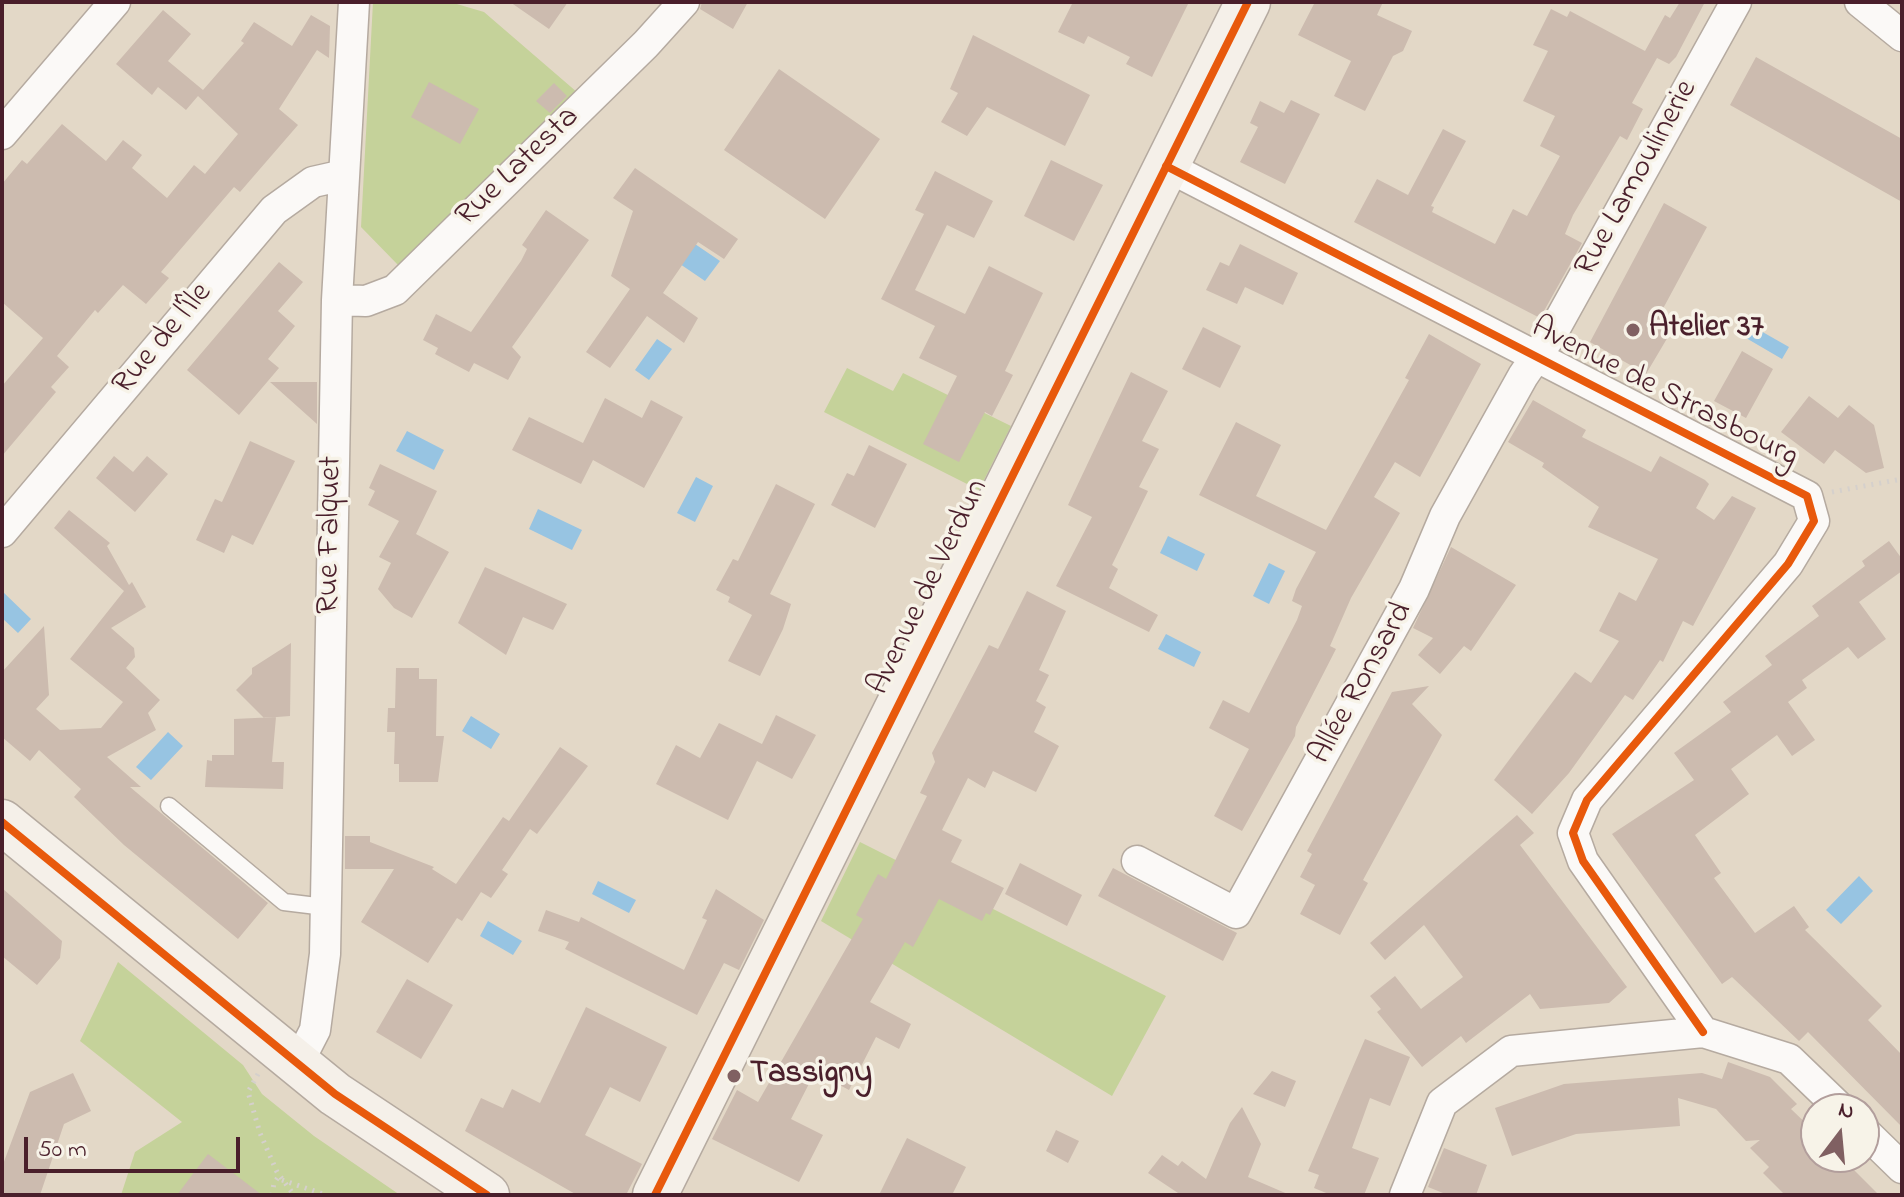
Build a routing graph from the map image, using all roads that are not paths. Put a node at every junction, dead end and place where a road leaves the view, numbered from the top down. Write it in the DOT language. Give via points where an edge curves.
graph roads {
  1 [pos="115,2"];
  2 [pos="354,2"];
  3 [pos="684,2"];
  4 [pos="1248,2"];
  5 [pos="1736,2"];
  6 [pos="1860,2"];
  7 [pos="1902,36"];
  8 [pos="2,134"];
  9 [pos="1166,166"];
  10 [pos="344,175"];
  11 [pos="337,300"];
  12 [pos="1539,356"];
  13 [pos="2,532"];
  14 [pos="169,806"];
  15 [pos="2,822"];
  16 [pos="1137,861"];
  17 [pos="325,907"];
  18 [pos="1703,1032"];
  19 [pos="278,1069"];
  20 [pos="1824,1093"];
  21 [pos="1880,1147"];
  22 [pos="1902,1168"];
  23 [pos="487,1195"];
  24 [pos="655,1195"];
  25 [pos="1405,1195"];
  1 -- 8 [label="street"];
  2 -- 10 [label="street, Rue Falquet"];
  3 -- 11 [label="street, Rue Latesta" via="395,290 366,301"];
  4 -- 9 [label="street, Avenue de Verdun"];
  5 -- 12 [label="street, Rue Lamoulinerie"];
  6 -- 7 [label="street"];
  9 -- 12 [label="street, Avenue de Strasbourg"];
  9 -- 24 [label="street, Avenue de Verdun"];
  10 -- 11 [label="street, Rue Falquet"];
  10 -- 13 [label="street, Rue de l'Île" via="313,182 274,210"];
  11 -- 17 [label="street, Rue Falquet"];
  12 -- 16 [label="street, Allée Ronsard" via="1445,516 1414,589 1236,913"];
  12 -- 18 [label="street, Avenue de Strasbourg" via="1807,496 1814,521 1788,564 1587,800 1573,833 1583,861"];
  14 -- 17 [label="lane" via="284,902"];
  15 -- 19 [label="street"];
  17 -- 19 [label="street, Rue Falquet" via="315,1030"];
  18 -- 20 [label="street" via="1789,1059"];
  18 -- 25 [label="street" via="1511,1051 1442,1103"];
  19 -- 23 [label="street"];
  21 -- 22 [label="street"];
}
